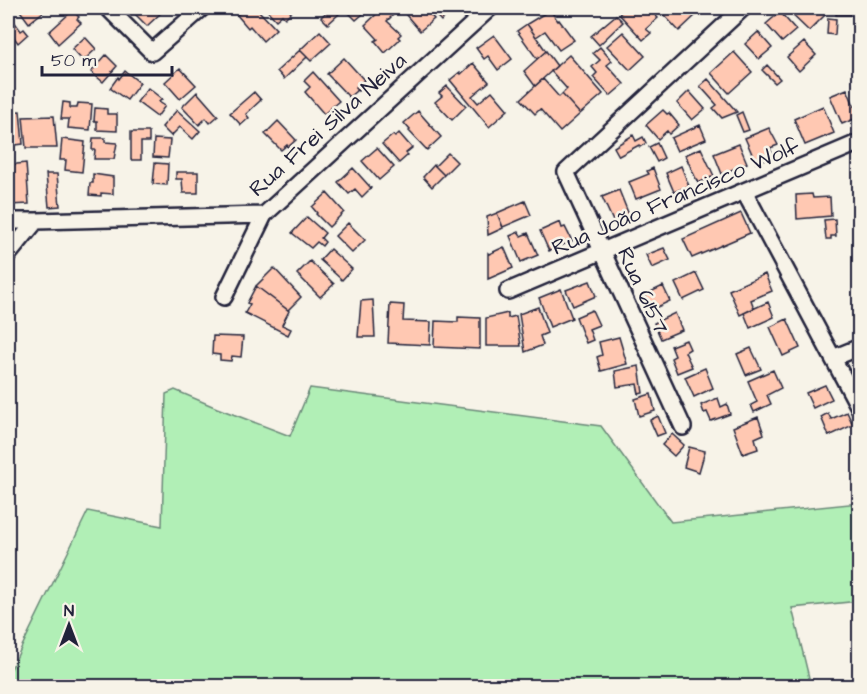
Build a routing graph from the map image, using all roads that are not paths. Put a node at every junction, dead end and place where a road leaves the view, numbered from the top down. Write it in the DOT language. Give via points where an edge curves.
graph roads {
  1 [pos="108,8"];
  2 [pos="202,8"];
  3 [pos="489,8"];
  4 [pos="743,8"];
  5 [pos="860,142"];
  6 [pos="744,192"];
  7 [pos="264,215"];
  8 [pos="8,220"];
  9 [pos="36,221"];
  10 [pos="602,251"];
  11 [pos="8,255"];
  12 [pos="508,291"];
  13 [pos="224,297"];
  14 [pos="860,347"];
  15 [pos="833,358"];
  16 [pos="860,409"];
  17 [pos="682,427"];
  1 -- 2 [label="street" via="152,52"];
  3 -- 7 [label="street, Rua Frei Silva Neiva"];
  4 -- 10 [label="street, Rua 6157" via="566,172"];
  5 -- 6 [label="street, Rua João Francisco Wolf"];
  6 -- 10 [label="street, Rua João Francisco Wolf"];
  6 -- 15 [label="street"];
  7 -- 9 [label="street, Rua Frei Silva Neiva"];
  7 -- 13 [label="street"];
  8 -- 9 [label="street, Rua Frei Silva Neiva"];
  9 -- 11 [label="street"];
  10 -- 12 [label="street, Rua João Francisco Wolf"];
  10 -- 17 [label="street, Rua 6157"];
  14 -- 15 [label="street"];
  15 -- 16 [label="street"];
}
